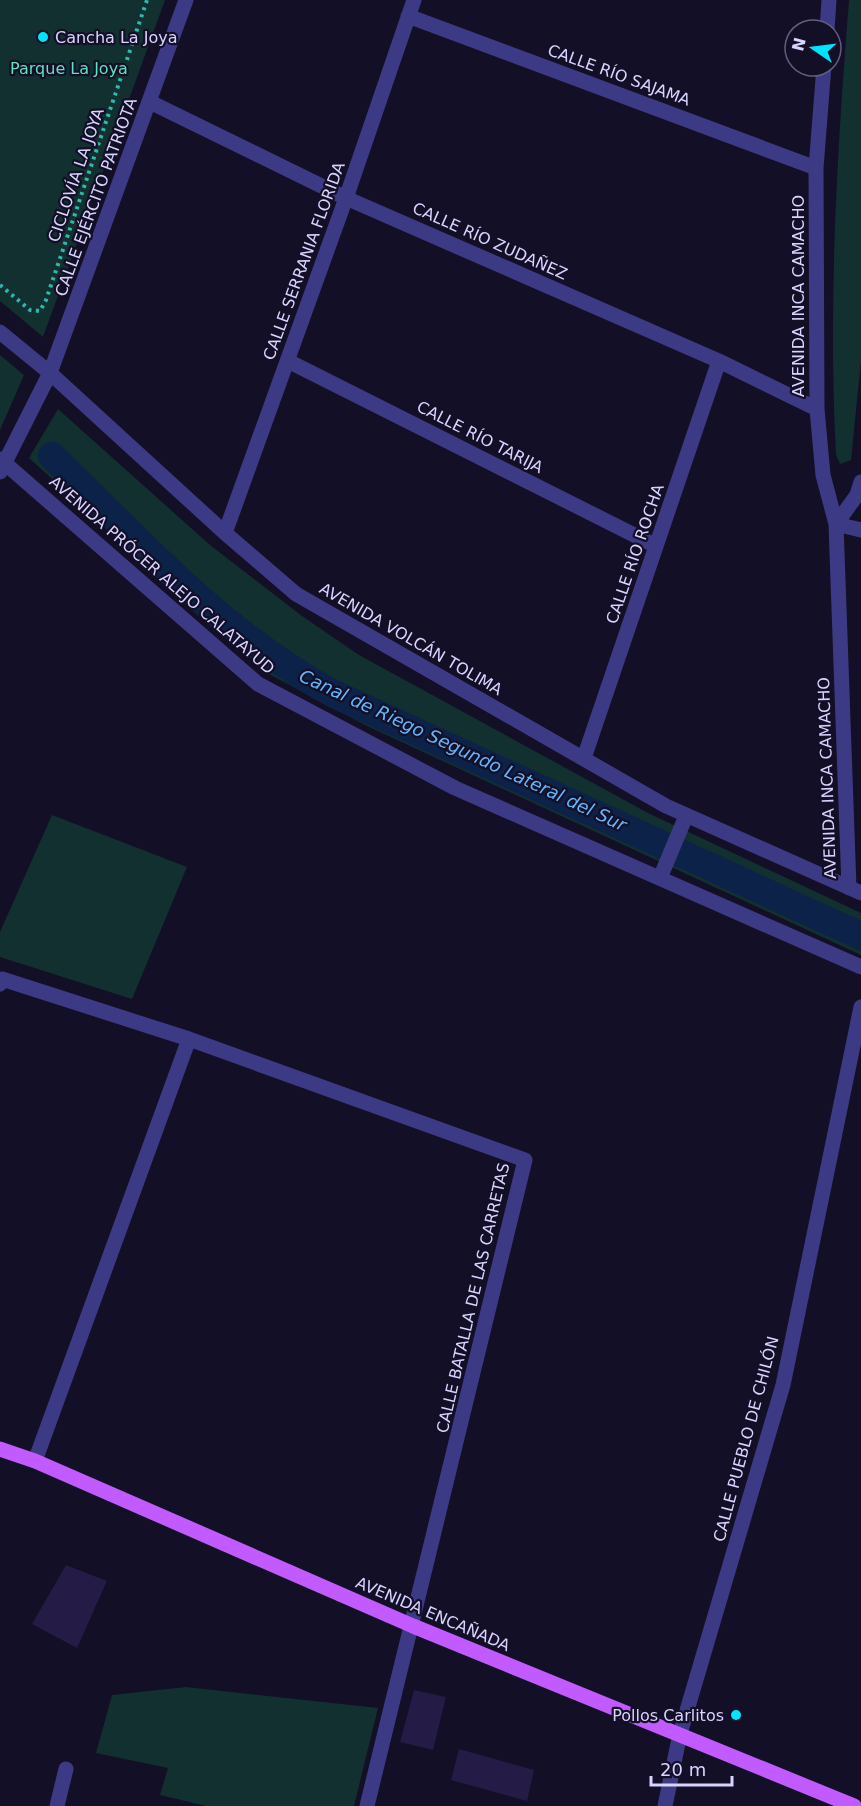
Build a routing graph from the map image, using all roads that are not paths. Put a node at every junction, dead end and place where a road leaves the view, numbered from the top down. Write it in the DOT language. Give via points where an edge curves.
graph roads {
  1 [pos="186,0"];
  2 [pos="414,0"];
  3 [pos="830,0"];
  4 [pos="408,16"];
  5 [pos="828,18"];
  6 [pos="823,78"];
  7 [pos="150,102"];
  8 [pos="816,168"];
  9 [pos="346,198"];
  10 [pos="0,332"];
  11 [pos="288,361"];
  12 [pos="719,362"];
  13 [pos="50,373"];
  14 [pos="817,410"];
  15 [pos="1,464"];
  16 [pos="861,482"];
  17 [pos="836,524"];
  18 [pos="861,530"];
  19 [pos="225,533"];
  20 [pos="656,546"];
  21 [pos="584,758"];
  22 [pos="686,816"];
  23 [pos="660,878"];
  24 [pos="855,890"];
  25 [pos="861,967"];
  26 [pos="1,981"];
  27 [pos="861,1007"];
  28 [pos="189,1039"];
  29 [pos="0,1449"];
  30 [pos="34,1461"];
  31 [pos="413,1626"];
  32 [pos="680,1734"];
  33 [pos="66,1769"];
  34 [pos="57,1806"];
  35 [pos="367,1806"];
  36 [pos="665,1806"];
  37 [pos="853,1806"];
  1 -- 7 [label="street, CALLE EJÉRCITO PATRIOTA"];
  2 -- 4 [label="street, CALLE SERRANIA FLORIDA"];
  3 -- 5 [label="street"];
  4 -- 8 [label="street, CALLE RÍO SAJAMA"];
  4 -- 9 [label="street, CALLE SERRANIA FLORIDA"];
  6 -- 8 [label="street, AVENIDA INCA CAMACHO"];
  7 -- 9 [label="street, CALLE RÍO ZUDAÑEZ"];
  7 -- 13 [label="street, CALLE EJÉRCITO PATRIOTA"];
  8 -- 14 [label="street, AVENIDA INCA CAMACHO"];
  9 -- 11 [label="street, CALLE SERRANIA FLORIDA"];
  9 -- 12 [label="street, CALLE RÍO ZUDAÑEZ"];
  10 -- 13 [label="street, AVENIDA VOLCÁN TOLIMA"];
  11 -- 19 [label="street, CALLE SERRANIA FLORIDA"];
  11 -- 20 [label="street, CALLE RÍO TARIJA"];
  12 -- 14 [label="street, CALLE RÍO ZUDAÑEZ"];
  12 -- 20 [label="street, CALLE RÍO ROCHA"];
  13 -- 15 [label="street, CALLE EJÉRCITO PATRIOTA"];
  13 -- 19 [label="street, AVENIDA VOLCÁN TOLIMA"];
  14 -- 17 [label="street, AVENIDA INCA CAMACHO" via="823,476"];
  15 -- 23 [label="street, AVENIDA PRÓCER ALEJO CALATAYUD" via="258,684 455,788"];
  16 -- 17 [label="street" via="857,495"];
  17 -- 18 [label="street"];
  17 -- 24 [label="street, AVENIDA INCA CAMACHO"];
  19 -- 21 [label="street, AVENIDA VOLCÁN TOLIMA" via="296,594"];
  20 -- 21 [label="street, CALLE RÍO ROCHA"];
  21 -- 22 [label="street, AVENIDA VOLCÁN TOLIMA"];
  22 -- 23 [label="street"];
  22 -- 24 [label="street, AVENIDA VOLCÁN TOLIMA"];
  23 -- 25 [label="street, AVENIDA PRÓCER ALEJO CALATAYUD"];
  26 -- 28 [label="street, CALLE BATALLA DE LAS CARRETAS"];
  27 -- 32 [label="street, CALLE PUEBLO DE CHILÓN" via="783,1385"];
  28 -- 30 [label="street"];
  28 -- 31 [label="street, CALLE BATALLA DE LAS CARRETAS" via="525,1160"];
  29 -- 30 [label="main road, AVENIDA ENCAÑADA"];
  30 -- 31 [label="main road, AVENIDA ENCAÑADA"];
  31 -- 32 [label="main road, AVENIDA ENCAÑADA"];
  31 -- 35 [label="street, CALLE BATALLA DE LAS CARRETAS"];
  32 -- 36 [label="street, CALLE PUEBLO DE CHILÓN"];
  32 -- 37 [label="main road, AVENIDA ENCAÑADA"];
  33 -- 34 [label="street"];
}
